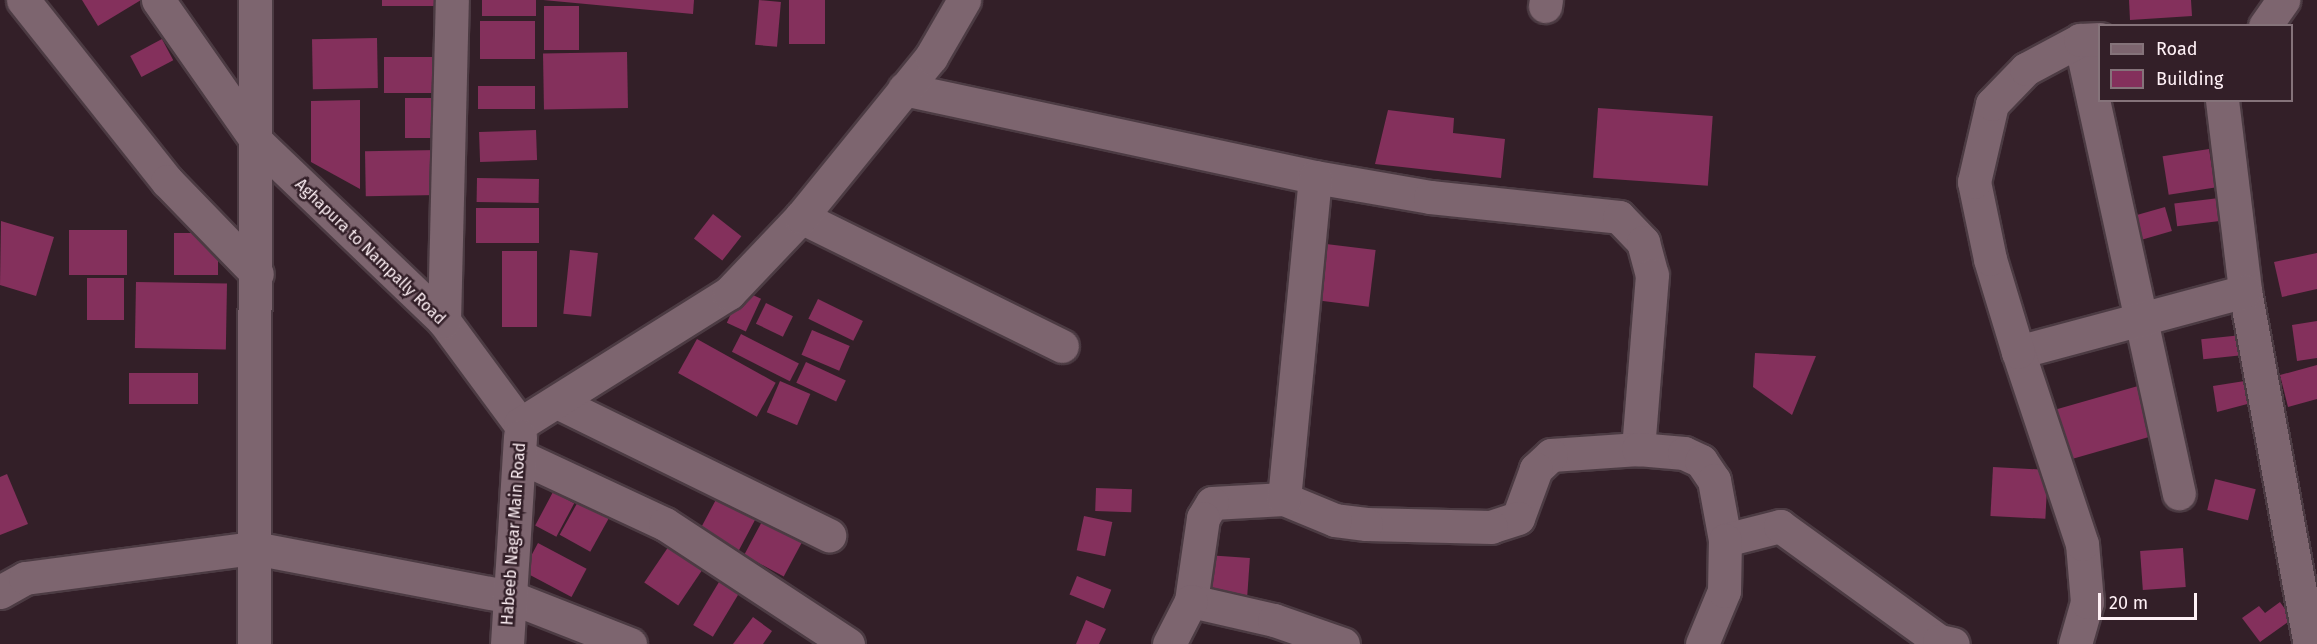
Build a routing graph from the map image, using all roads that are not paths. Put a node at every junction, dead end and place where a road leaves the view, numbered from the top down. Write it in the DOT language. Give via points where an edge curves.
graph roads {
  1 [pos="23,0"];
  2 [pos="158,0"];
  3 [pos="255,0"];
  4 [pos="452,0"];
  5 [pos="964,0"];
  6 [pos="2090,39"];
  7 [pos="2098,84"];
  8 [pos="904,89"];
  9 [pos="2101,102"];
  10 [pos="2222,102"];
  11 [pos="258,143"];
  12 [pos="1315,177"];
  13 [pos="801,217"];
  14 [pos="257,274"];
  15 [pos="2245,291"];
  16 [pos="2139,317"];
  17 [pos="444,321"];
  18 [pos="1062,346"];
  19 [pos="2018,352"];
  20 [pos="559,403"];
  21 [pos="520,424"];
  22 [pos="1638,449"];
  23 [pos="519,456"];
  24 [pos="2179,493"];
  25 [pos="1284,499"];
  26 [pos="830,535"];
  27 [pos="1725,540"];
  28 [pos="254,548"];
  29 [pos="0,592"];
  30 [pos="510,597"];
  31 [pos="1191,601"];
  32 [pos="254,644"];
  33 [pos="507,644"];
  34 [pos="630,644"];
  35 [pos="848,644"];
  36 [pos="1169,644"];
  37 [pos="1343,644"];
  38 [pos="1702,644"];
  39 [pos="1953,644"];
  40 [pos="2075,644"];
  41 [pos="2310,644"];
  1 -- 14 [label="street" via="167,181"];
  2 -- 11 [label="street, Aghapura to Nampally Road"];
  3 -- 11 [label="street"];
  4 -- 17 [label="street"];
  5 -- 8 [label="street" via="931,57"];
  6 -- 7 [label="street"];
  6 -- 19 [label="street" via="2026,69 1992,104 1974,182 1990,259"];
  8 -- 12 [label="street"];
  8 -- 13 [label="street"];
  9 -- 16 [label="street"];
  10 -- 15 [label="street"];
  11 -- 14 [label="street"];
  11 -- 17 [label="street, Aghapura to Nampally Road"];
  12 -- 22 [label="street" via="1430,197 1619,217 1644,242 1652,275"];
  12 -- 25 [label="street"];
  13 -- 18 [label="street"];
  13 -- 20 [label="street" via="729,293"];
  14 -- 28 [label="street"];
  15 -- 16 [label="street"];
  15 -- 41 [label="street"];
  16 -- 19 [label="street"];
  16 -- 24 [label="street"];
  17 -- 21 [label="street, Aghapura to Nampally Road"];
  19 -- 40 [label="street" via="2082,544 2087,602"];
  20 -- 21 [label="street"];
  20 -- 26 [label="street"];
  21 -- 23 [label="street, Habeeb Nagar Main Road"];
  22 -- 25 [label="street" via="1551,455 1536,469 1518,518 1491,527 1335,520"];
  22 -- 27 [label="street" via="1684,453 1701,461 1714,480"];
  23 -- 30 [label="street, Habeeb Nagar Main Road"];
  23 -- 35 [label="street" via="665,524"];
  25 -- 31 [label="street" via="1212,503 1203,518"];
  27 -- 38 [label="street" via="1724,591"];
  27 -- 39 [label="street" via="1780,526 1939,641"];
  28 -- 29 [label="street" via="25,578"];
  28 -- 30 [label="street"];
  28 -- 32 [label="street"];
  30 -- 33 [label="street, Habeeb Nagar Main Road"];
  30 -- 34 [label="street"];
  31 -- 36 [label="street"];
  31 -- 37 [label="street" via="1274,620"];
}
